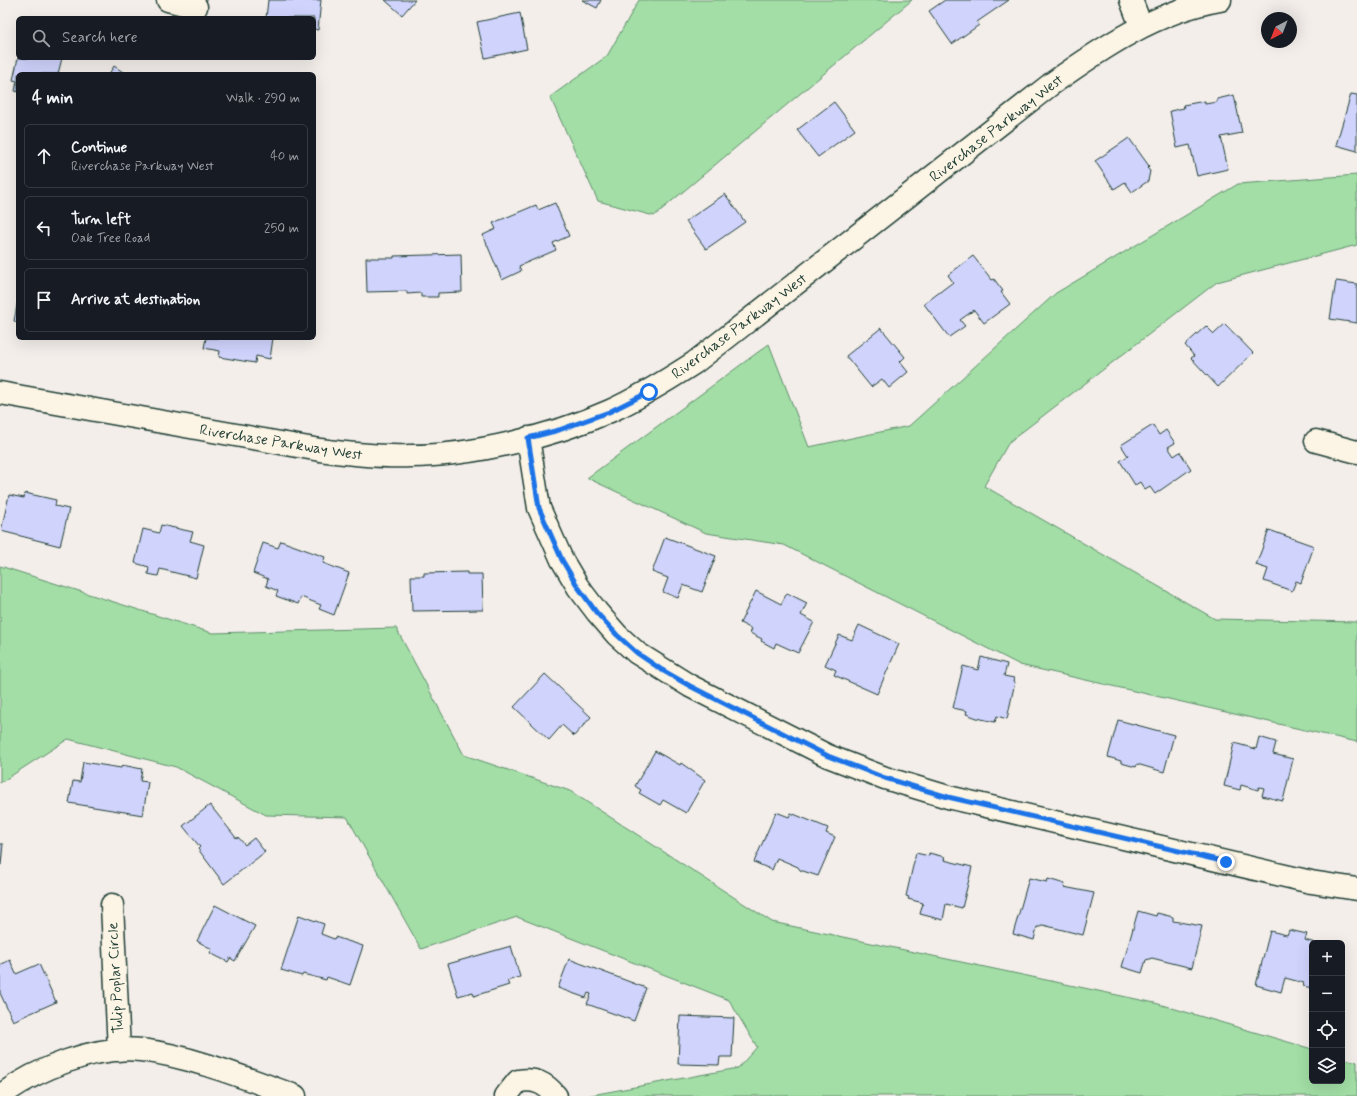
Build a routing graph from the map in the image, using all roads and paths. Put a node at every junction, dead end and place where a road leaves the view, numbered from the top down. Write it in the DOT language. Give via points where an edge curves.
graph roads {
  1 [pos="168,0"];
  2 [pos="1131,0"];
  3 [pos="1220,0"];
  4 [pos="196,7"];
  5 [pos="1141,26"];
  6 [pos="0,393"];
  7 [pos="528,438"];
  8 [pos="1316,441"];
  9 [pos="1357,452"];
  10 [pos="1357,889"];
  11 [pos="112,905"];
  12 [pos="119,1050"];
  13 [pos="0,1096"];
  14 [pos="295,1096"];
  15 [pos="506,1096"];
  16 [pos="556,1096"];
  1 -- 4 [label="street"];
  2 -- 5 [label="street"];
  3 -- 5 [label="street, Riverchase Parkway West" via="1158,18"];
  5 -- 7 [label="street, Riverchase Parkway West" via="1097,52 1050,85 694,363 649,392 609,412"];
  6 -- 7 [label="street, Riverchase Parkway West" via="366,456 412,456 469,451"];
  7 -- 10 [label="street" via="539,508 562,560 578,587 596,612 637,653 690,686 828,756 892,780 948,797 1295,878"];
  8 -- 9 [label="street"];
  11 -- 12 [label="street, Tulip Poplar Circle"];
  12 -- 13 [label="street" via="62,1063 41,1071"];
  12 -- 14 [label="street" via="155,1053 196,1062"];
  15 -- 16 [label="street" via="518,1081 530,1079 540,1082"];
}
